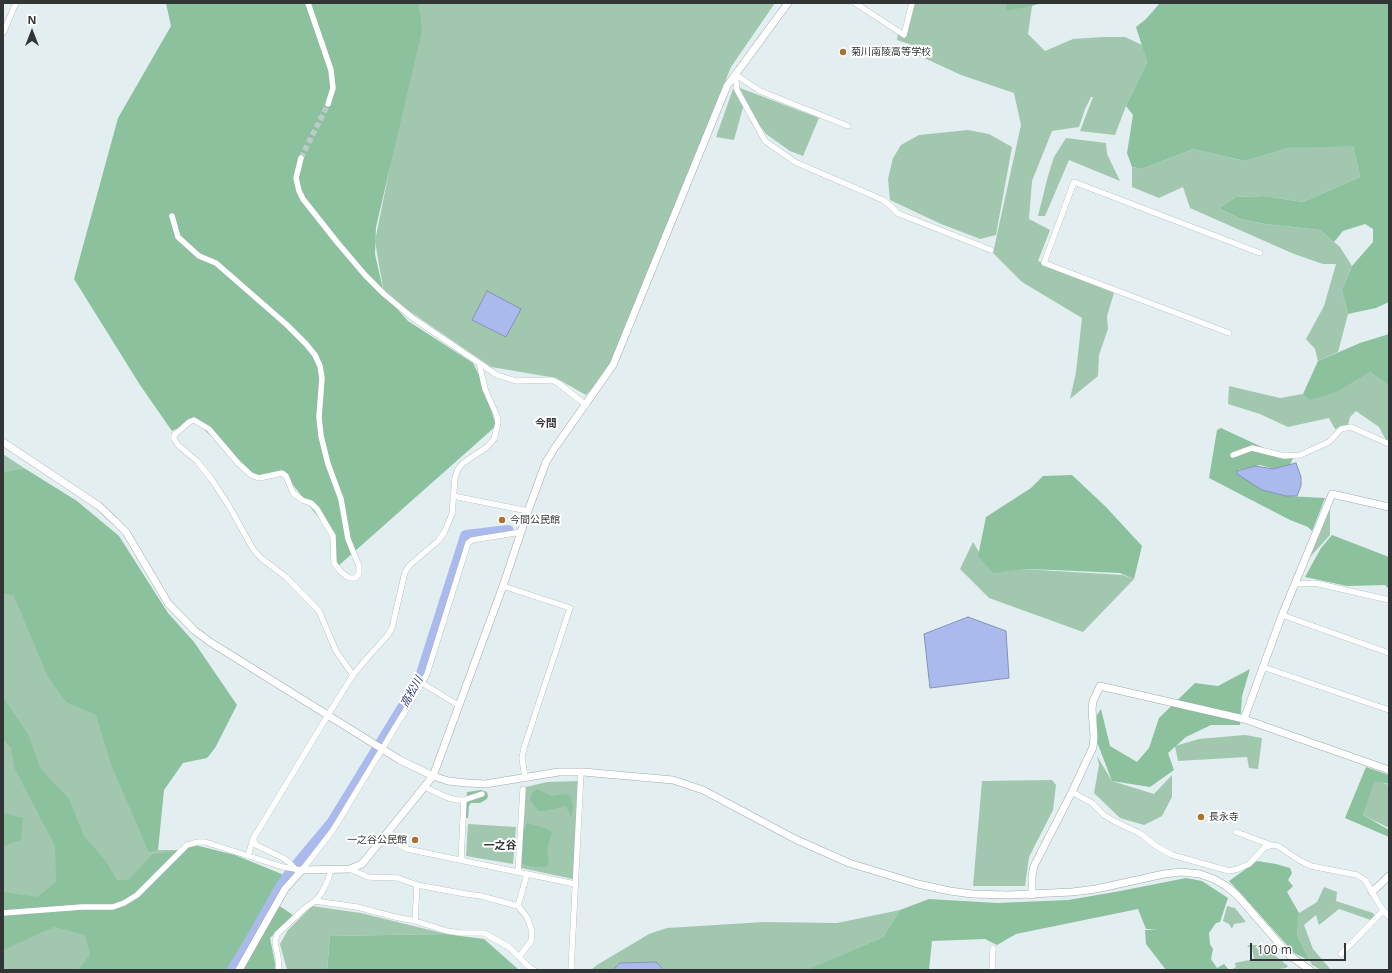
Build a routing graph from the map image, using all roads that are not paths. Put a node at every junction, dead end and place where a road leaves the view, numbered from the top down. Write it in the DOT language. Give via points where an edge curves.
graph roads {
  1 [pos="16,3"];
  2 [pos="308,3"];
  3 [pos="788,3"];
  4 [pos="855,3"];
  5 [pos="912,3"];
  6 [pos="862,5"];
  7 [pos="3,33"];
  8 [pos="735,74"];
  9 [pos="328,104"];
  10 [pos="848,126"];
  11 [pos="301,158"];
  12 [pos="172,216"];
  13 [pos="991,250"];
  14 [pos="1260,253"];
  15 [pos="1229,333"];
  16 [pos="479,363"];
  17 [pos="586,405"];
  18 [pos="3,442"];
  19 [pos="1389,444"];
  20 [pos="1233,455"];
  21 [pos="453,496"];
  22 [pos="1389,507"];
  23 [pos="528,511"];
  24 [pos="521,532"];
  25 [pos="1295,584"];
  26 [pos="503,586"];
  27 [pos="1389,600"];
  28 [pos="1282,615"];
  29 [pos="1389,653"];
  30 [pos="1263,667"];
  31 [pos="353,675"];
  32 [pos="422,683"];
  33 [pos="458,705"];
  34 [pos="1389,710"];
  35 [pos="328,715"];
  36 [pos="1244,719"];
  37 [pos="380,747"];
  38 [pos="1389,770"];
  39 [pos="581,772"];
  40 [pos="433,776"];
  41 [pos="525,778"];
  42 [pos="425,787"];
  43 [pos="523,789"];
  44 [pos="1072,792"];
  45 [pos="482,794"];
  46 [pos="464,800"];
  47 [pos="389,832"];
  48 [pos="1236,832"];
  49 [pos="253,839"];
  50 [pos="1272,845"];
  51 [pos="248,856"];
  52 [pos="461,860"];
  53 [pos="350,868"];
  54 [pos="331,869"];
  55 [pos="299,870"];
  56 [pos="518,872"];
  57 [pos="527,874"];
  58 [pos="1389,876"];
  59 [pos="575,884"];
  60 [pos="417,885"];
  61 [pos="1372,892"];
  62 [pos="1032,894"];
  63 [pos="315,901"];
  64 [pos="518,906"];
  65 [pos="1383,911"];
  66 [pos="3,913"];
  67 [pos="1389,917"];
  68 [pos="415,921"];
  69 [pos="992,948"];
  70 [pos="1341,954"];
  71 [pos="518,957"];
  72 [pos="239,970"];
  73 [pos="279,970"];
  74 [pos="534,970"];
  75 [pos="571,970"];
  76 [pos="992,970"];
  77 [pos="1310,970"];
  1 -- 7 [label="street"];
  2 -- 9 [label="street" via="331,70 332,88"];
  3 -- 8 [label="street"];
  4 -- 6 [label="street"];
  5 -- 6 [label="street" via="904,35"];
  8 -- 10 [label="street" via="760,91"];
  8 -- 13 [label="street" via="737,90 765,141 795,162 883,200 897,213"];
  8 -- 17 [label="street" via="716,109 613,365"];
  11 -- 16 [label="street" via="296,178 299,191 365,275 414,319"];
  12 -- 31 [label="street" via="178,237 199,256 216,263 287,325 315,355 320,366 321,436 341,499 348,539 359,566 359,574 355,578 349,578 334,563 333,536 317,509 293,493 286,476 282,474 259,478 251,475 209,430 194,420 174,435 174,439 212,480 260,558 286,577 319,612 336,651"];
  14 -- 15 [label="street" via="1074,182 1044,263"];
  16 -- 17 [label="street" via="496,374 516,381 552,380"];
  16 -- 21 [label="street" via="485,389 497,416 497,431 487,447 458,469"];
  17 -- 23 [label="street" via="546,462"];
  18 -- 35 [label="street" via="99,506 115,521 126,532 168,603 194,630"];
  19 -- 20 [label="street" via="1351,427 1341,429 1329,442 1300,455 1284,456 1252,448"];
  21 -- 23 [label="street"];
  21 -- 31 [label="street" via="452,514 444,533 405,572 390,632"];
  22 -- 25 [label="street" via="1332,494"];
  23 -- 24 [label="street"];
  24 -- 26 [label="street"];
  24 -- 32 [label="street" via="472,540 468,543"];
  25 -- 27 [label="street" via="1315,582"];
  25 -- 28 [label="street"];
  26 -- 33 [label="street"];
  26 -- 41 [label="street" via="570,608 524,748 522,758"];
  28 -- 29 [label="street"];
  28 -- 30 [label="street"];
  30 -- 34 [label="street"];
  30 -- 36 [label="street"];
  31 -- 35 [label="street"];
  32 -- 33 [label="street"];
  32 -- 37 [label="street"];
  33 -- 40 [label="street"];
  35 -- 37 [label="street"];
  35 -- 49 [label="street"];
  36 -- 38 [label="street"];
  36 -- 44 [label="street" via="1100,686 1092,709 1093,746"];
  37 -- 40 [label="street" via="414,768"];
  37 -- 55 [label="street" via="333,830"];
  39 -- 41 [label="street" via="559,772"];
  39 -- 59 [label="street"];
  39 -- 62 [label="street" via="673,780 687,784 827,854 918,884 972,894"];
  40 -- 41 [label="street" via="484,784"];
  40 -- 42 [label="street"];
  42 -- 46 [label="street" via="446,797"];
  42 -- 47 [label="street"];
  43 -- 56 [label="street"];
  44 -- 50 [label="street" via="1092,803 1104,815 1141,834 1172,855 1229,871 1249,864 1265,847"];
  44 -- 62 [label="street" via="1034,866"];
  45 -- 46 [label="street"];
  46 -- 52 [label="street"];
  47 -- 52 [label="street" via="398,844 407,849"];
  47 -- 53 [label="street" via="362,864"];
  48 -- 50 [label="street"];
  49 -- 51 [label="street"];
  49 -- 55 [label="street" via="256,845 283,858"];
  50 -- 61 [label="street" via="1311,866 1357,875 1365,880"];
  51 -- 55 [label="street"];
  51 -- 66 [label="street" via="205,842 192,843 137,895 124,903 113,907"];
  52 -- 56 [label="street"];
  53 -- 54 [label="street"];
  53 -- 60 [label="street" via="368,877 398,878"];
  54 -- 55 [label="street"];
  54 -- 63 [label="street" via="321,894"];
  55 -- 72 [label="street" via="285,889"];
  56 -- 57 [label="street"];
  57 -- 59 [label="street"];
  57 -- 64 [label="street"];
  58 -- 61 [label="street"];
  59 -- 75 [label="street"];
  60 -- 64 [label="street" via="481,896"];
  60 -- 68 [label="street"];
  61 -- 65 [label="street"];
  62 -- 77 [label="street" via="1096,889 1164,874 1200,874 1214,879 1237,895 1290,955"];
  63 -- 68 [label="street" via="357,907"];
  63 -- 73 [label="street" via="277,934 275,942"];
  64 -- 71 [label="street" via="527,917 532,931 531,941"];
  65 -- 67 [label="street"];
  65 -- 70 [label="street"];
  68 -- 71 [label="street" via="448,931 484,933 508,947"];
  69 -- 76 [label="street"];
  71 -- 74 [label="street"];
}
